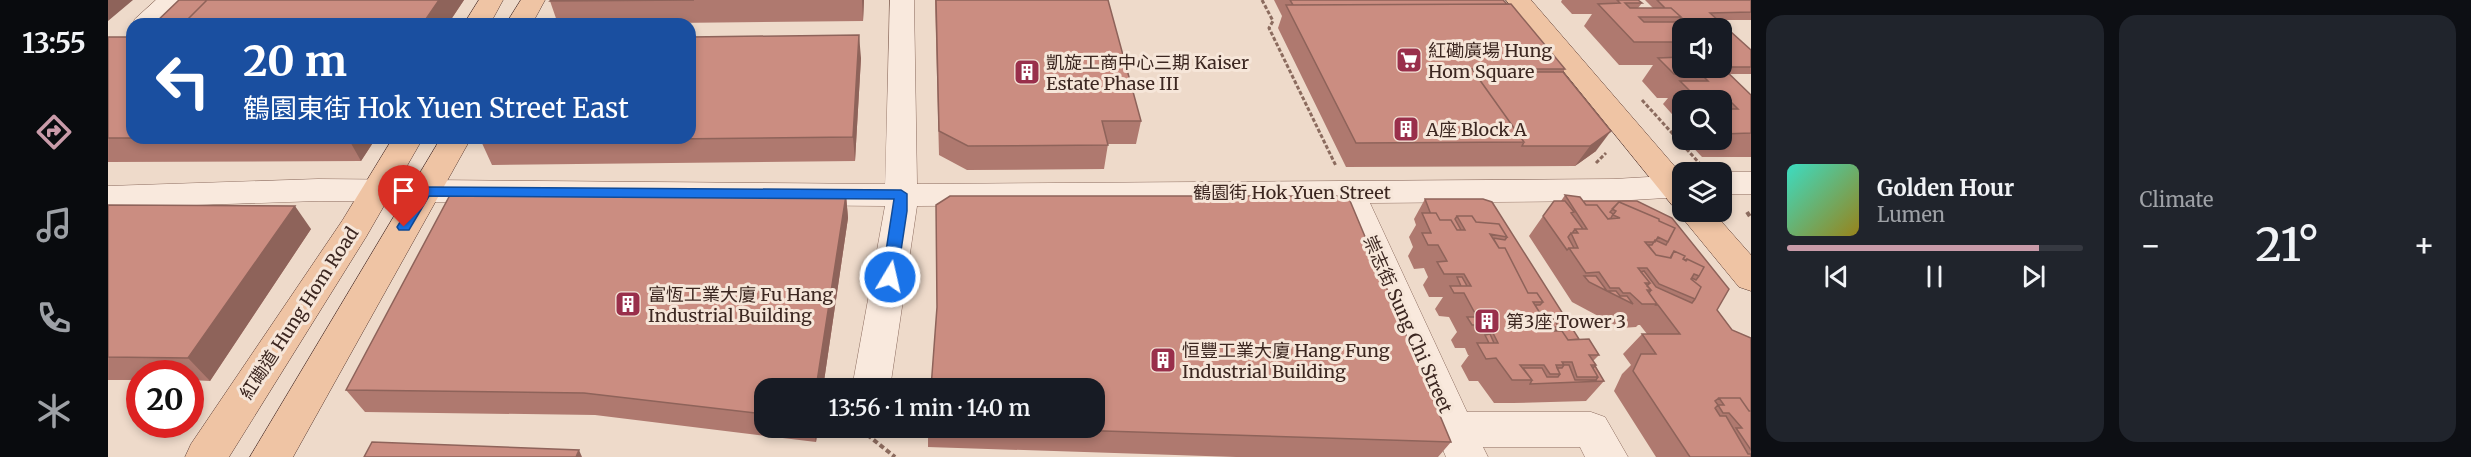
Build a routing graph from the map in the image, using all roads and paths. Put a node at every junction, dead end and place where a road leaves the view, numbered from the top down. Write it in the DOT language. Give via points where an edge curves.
graph roads {
  1 [pos="171,0"];
  2 [pos="491,0"];
  3 [pos="533,0"];
  4 [pos="902,0"];
  5 [pos="1262,0"];
  6 [pos="1518,0"];
  7 [pos="151,18"];
  8 [pos="480,18"];
  9 [pos="522,18"];
  10 [pos="404,144"];
  11 [pos="453,144"];
  12 [pos="1672,181"];
  13 [pos="1344,182"];
  14 [pos="1732,183"];
  15 [pos="1751,183"];
  16 [pos="1672,190"];
  17 [pos="377,191"];
  18 [pos="426,192"];
  19 [pos="901,194"];
  20 [pos="108,197"];
  21 [pos="1751,212"];
  22 [pos="1751,218"];
  23 [pos="1703,222"];
  24 [pos="1751,278"];
  25 [pos="873,378"];
  26 [pos="871,438"];
  27 [pos="1461,443"];
  28 [pos="206,457"];
  29 [pos="271,457"];
  30 [pos="895,457"];
  31 [pos="1607,457"];
  1 -- 7 [label="street"];
  2 -- 8 [label="main road"];
  3 -- 9 [label="main road"];
  4 -- 19 [label="street"];
  5 -- 13 [label="path" via="1273,21 1269,28"];
  6 -- 12 [label="main road"];
  10 -- 17 [label="main road, 紅磡道 Hung Hom Road"];
  11 -- 18 [label="main road"];
  13 -- 16 [label="street, 鶴園街 Hok Yuen Street"];
  13 -- 19 [label="street, 鶴園街 Hok Yuen Street"];
  13 -- 27 [label="street, 崇志街 Sung Chi Street"];
  14 -- 15 [label="street"];
  17 -- 18 [label="street, 鶴園街 Hok Yuen Street"];
  17 -- 20 [label="street, 鶴園街 Hok Yuen Street"];
  17 -- 28 [label="main road, 紅磡道 Hung Hom Road"];
  18 -- 19 [label="street, 鶴園街 Hok Yuen Street"];
  18 -- 29 [label="main road"];
  19 -- 25 [label="street"];
  21 -- 22 [label="path" via="1745,212"];
  23 -- 24 [label="main road"];
  26 -- 30 [label="path"];
  27 -- 31 [label="street" via="1591,429"];
}
